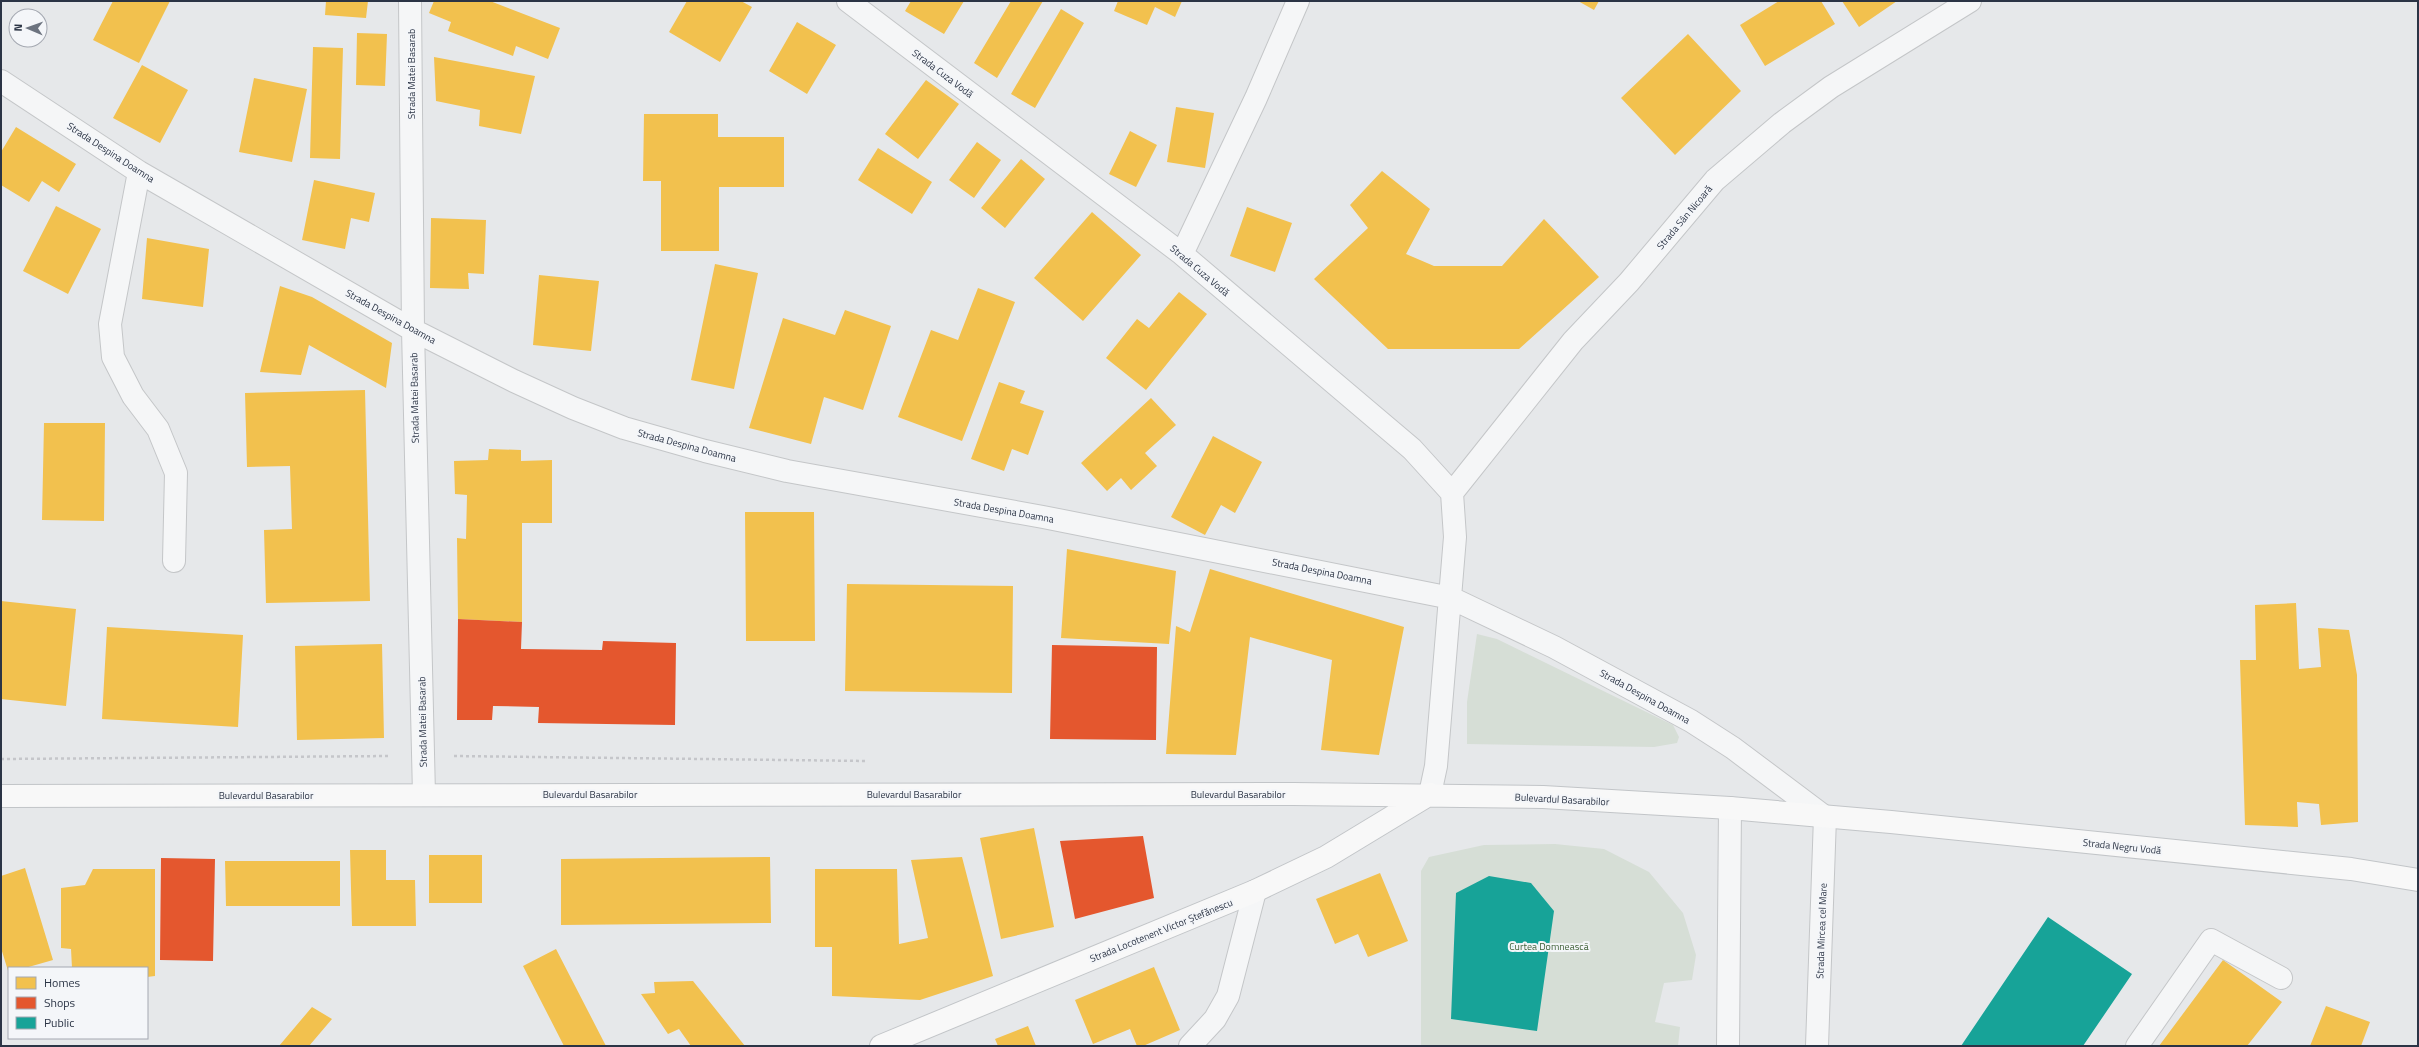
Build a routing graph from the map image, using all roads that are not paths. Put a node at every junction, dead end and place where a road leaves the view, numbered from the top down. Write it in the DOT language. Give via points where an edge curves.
graph roads {
  1 [pos="410,1"];
  2 [pos="848,1"];
  3 [pos="1298,1"];
  4 [pos="1970,1"];
  5 [pos="1,81"];
  6 [pos="139,172"];
  7 [pos="1182,254"];
  8 [pos="413,330"];
  9 [pos="1452,493"];
  10 [pos="174,561"];
  11 [pos="1451,598"];
  12 [pos="424,794"];
  13 [pos="1430,794"];
  14 [pos="1,796"];
  15 [pos="1730,808"];
  16 [pos="1826,817"];
  17 [pos="2418,880"];
  18 [pos="1255,892"];
  19 [pos="2281,978"];
  20 [pos="881,1046"];
  21 [pos="1190,1046"];
  22 [pos="1728,1046"];
  23 [pos="1817,1046"];
  24 [pos="2137,1046"];
  1 -- 8 [label="street, Strada Matei Basarab"];
  2 -- 7 [label="street, Strada Cuza Vodă"];
  3 -- 7 [label="street" via="1256,98"];
  4 -- 9 [label="street, Strada Sân Nicoară" via="1831,87 1782,123 1715,180 1629,282 1573,341"];
  5 -- 6 [label="street, Strada Despina Doamna"];
  6 -- 8 [label="street, Strada Despina Doamna"];
  6 -- 10 [label="street" via="110,324 113,357 134,396 158,428 176,473"];
  7 -- 9 [label="street, Strada Cuza Vodă" via="1412,449"];
  8 -- 11 [label="street, Strada Despina Doamna" via="572,408 624,428 705,451 786,471 1043,517"];
  8 -- 12 [label="street, Strada Matei Basarab"];
  9 -- 11 [label="street" via="1455,537"];
  11 -- 13 [label="street" via="1436,766"];
  11 -- 16 [label="street, Strada Despina Doamna" via="1554,647 1691,721 1733,748"];
  12 -- 13 [label="main road, Bulevardul Basarabilor"];
  12 -- 14 [label="main road, Bulevardul Basarabilor"];
  13 -- 15 [label="main road, Bulevardul Basarabilor" via="1543,797"];
  13 -- 18 [label="main road, Strada Locotenent Victor Ștefănescu" via="1326,857"];
  15 -- 16 [label="main road, Bulevardul Basarabilor"];
  15 -- 22 [label="street"];
  16 -- 17 [label="main road, Strada Negru Vodă" via="2351,869"];
  16 -- 23 [label="street, Strada Mircea cel Mare"];
  18 -- 20 [label="main road, Strada Locotenent Victor Ștefănescu"];
  18 -- 21 [label="street" via="1228,996 1215,1019"];
  19 -- 24 [label="street" via="2211,940"];
}
